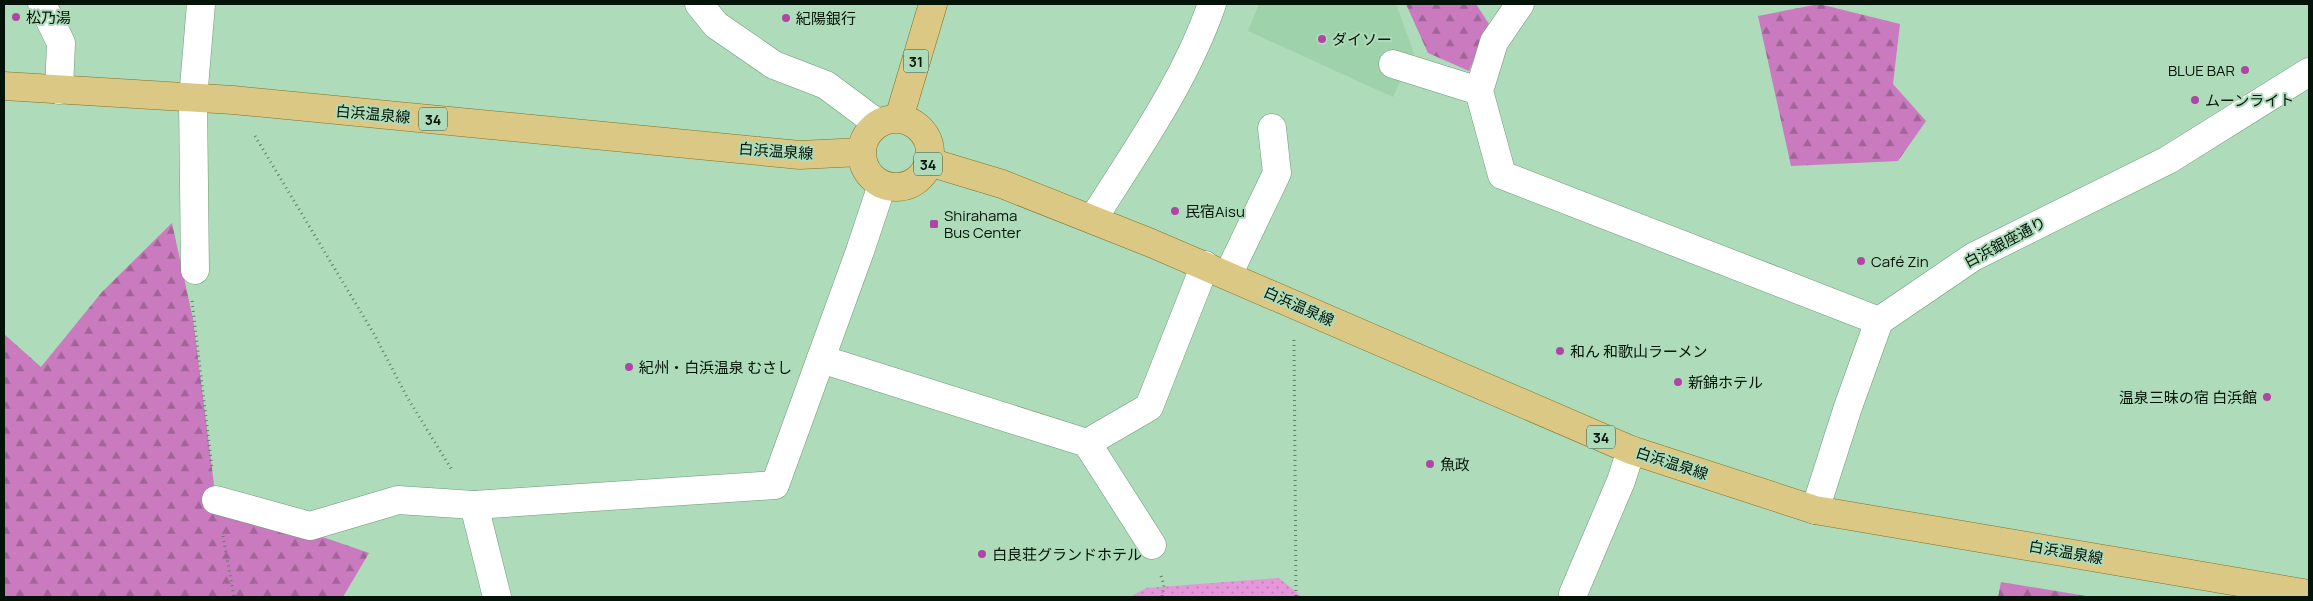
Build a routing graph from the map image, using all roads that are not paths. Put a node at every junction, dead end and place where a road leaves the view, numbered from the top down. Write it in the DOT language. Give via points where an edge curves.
graph roads {
  1 [pos="42,4"];
  2 [pos="201,4"];
  3 [pos="699,4"];
  4 [pos="933,4"];
  5 [pos="1212,4"];
  6 [pos="1520,4"];
  7 [pos="719,14"];
  8 [pos="1394,64"];
  9 [pos="2309,72"];
  10 [pos="4,86"];
  11 [pos="59,90"];
  12 [pos="1479,91"];
  13 [pos="193,98"];
  14 [pos="888,121"];
  15 [pos="1272,128"];
  16 [pos="861,152"];
  17 [pos="929,162"];
  18 [pos="882,184"];
  19 [pos="1093,219"];
  20 [pos="195,270"];
  21 [pos="1216,270"];
  22 [pos="1879,321"];
  23 [pos="821,359"];
  24 [pos="1087,443"];
  25 [pos="1631,450"];
  26 [pos="216,500"];
  27 [pos="474,505"];
  28 [pos="1815,510"];
  29 [pos="1152,546"];
  30 [pos="1573,594"];
  31 [pos="2309,594"];
  32 [pos="497,597"];
  1 -- 11 [label="street" via="61,43"];
  2 -- 13 [label="street"];
  3 -- 7 [label="street"];
  4 -- 14 [label="main road, 31"];
  5 -- 19 [label="street" via="1173,92"];
  6 -- 12 [label="street" via="1494,42"];
  7 -- 14 [label="street" via="774,65 826,85"];
  8 -- 12 [label="street"];
  9 -- 22 [label="street, 白浜銀座通り" via="2168,160 1973,257"];
  10 -- 11 [label="main road, 白浜温泉線 / 34"];
  11 -- 13 [label="main road, 白浜温泉線 / 34"];
  12 -- 22 [label="street" via="1502,175"];
  13 -- 16 [label="main road, 白浜温泉線 / 34" via="800,155"];
  13 -- 20 [label="street"];
  14 -- 16 [label="main road" via="869,131"];
  14 -- 17 [label="main road, 34" via="918,126 930,151"];
  15 -- 21 [label="street" via="1277,173"];
  16 -- 18 [label="main road" via="867,171"];
  17 -- 18 [label="main road, 34" via="911,184 891,187"];
  17 -- 19 [label="main road, 白浜温泉線 / 34" via="1002,184"];
  18 -- 23 [label="street"];
  19 -- 21 [label="main road, 白浜温泉線 / 34"];
  21 -- 24 [label="street" via="1148,407"];
  21 -- 25 [label="main road, 白浜温泉線 / 34"];
  22 -- 28 [label="street"];
  23 -- 24 [label="street"];
  23 -- 27 [label="street" via="774,485"];
  24 -- 29 [label="street"];
  25 -- 28 [label="main road, 白浜温泉線 / 34"];
  25 -- 30 [label="street"];
  26 -- 27 [label="street" via="310,526 398,500"];
  27 -- 32 [label="street"];
  28 -- 31 [label="main road, 白浜温泉線 / 34"];
}
